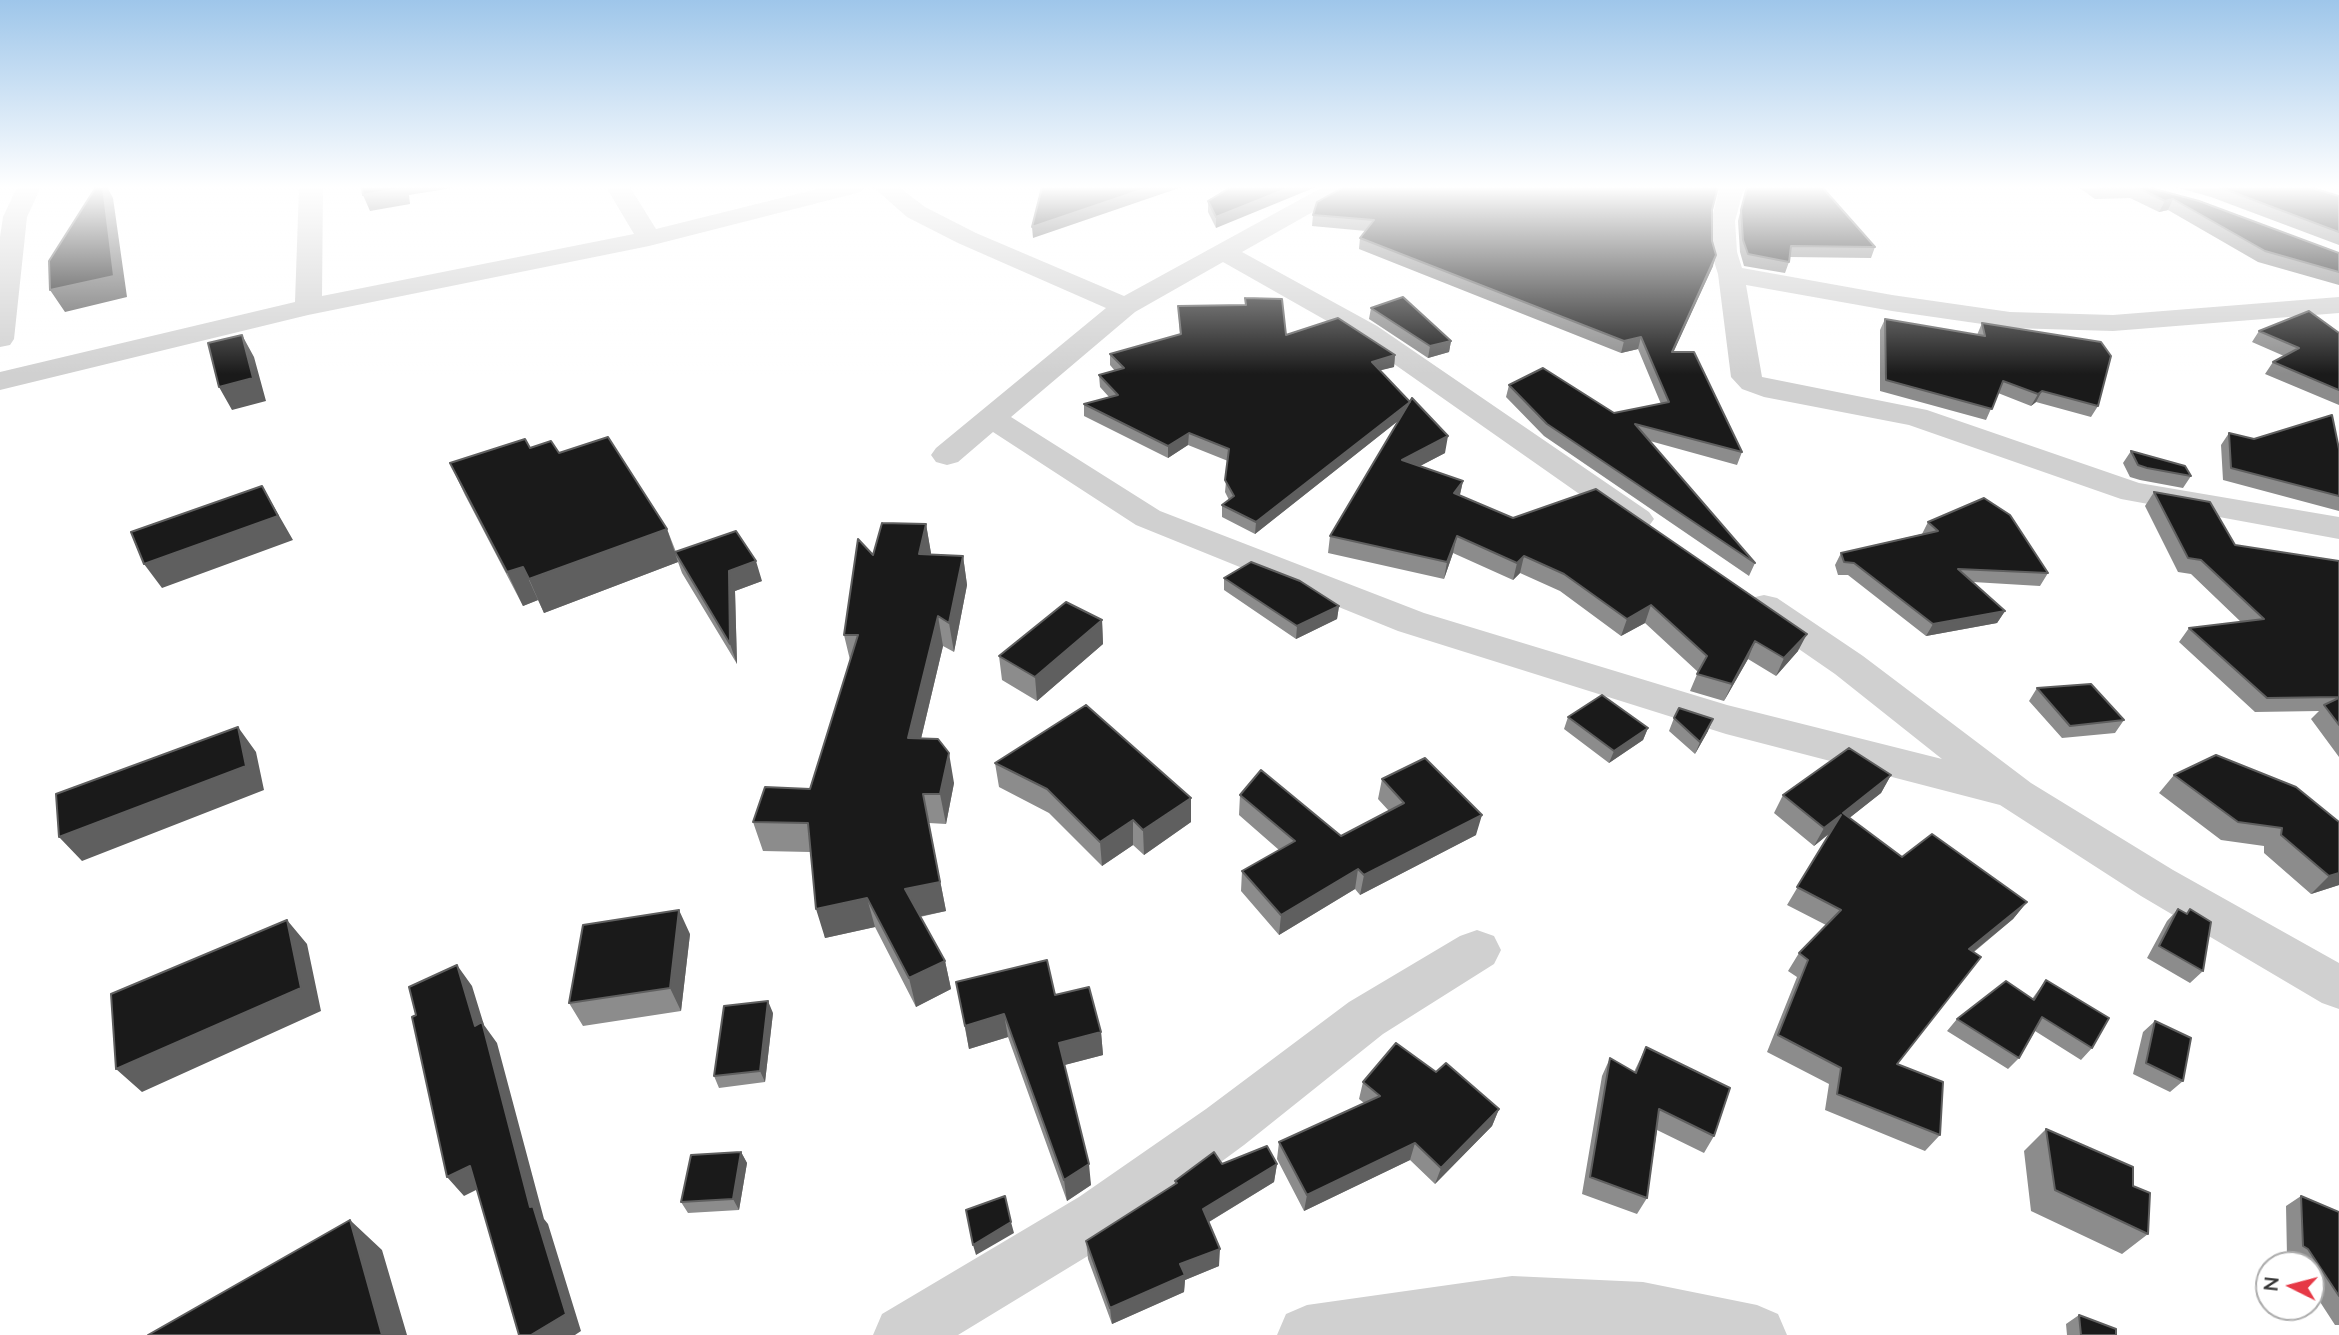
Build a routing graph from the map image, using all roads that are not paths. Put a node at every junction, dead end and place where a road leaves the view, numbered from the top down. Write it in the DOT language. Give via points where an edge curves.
graph roads {
  1 [pos="8,249"];
  2 [pos="309,249"];
  3 [pos="593,249"];
  4 [pos="993,249"];
  5 [pos="1228,249"];
  6 [pos="1724,249"];
  7 [pos="1223,252"];
  8 [pos="3,271"];
  9 [pos="1731,274"];
  10 [pos="2339,305"];
  11 [pos="1125,306"];
  12 [pos="308,307"];
  13 [pos="0,338"];
  14 [pos="0,381"];
  15 [pos="990,419"];
  16 [pos="947,455"];
  17 [pos="2339,528"];
  18 [pos="1665,538"];
  19 [pos="1734,586"];
  20 [pos="2016,794"];
  21 [pos="1477,950"];
  22 [pos="2339,988"];
  23 [pos="903,1335"];
  24 [pos="1307,1335"];
  25 [pos="1757,1335"];
  1 -- 8 [label="street"];
  2 -- 12 [label="street"];
  3 -- 12 [label="street"];
  4 -- 11 [label="street"];
  5 -- 7 [label="street"];
  6 -- 9 [label="street"];
  7 -- 11 [label="street"];
  7 -- 18 [label="street" via="1367,332"];
  8 -- 13 [label="street"];
  9 -- 10 [label="street" via="2010,320 2113,323"];
  9 -- 17 [label="street" via="1746,377 1752,383 1916,417 2140,494"];
  11 -- 15 [label="street"];
  12 -- 14 [label="street"];
  15 -- 16 [label="street"];
  15 -- 20 [label="street" via="1148,518 1410,622 1727,719"];
  19 -- 20 [label="street" via="1849,665"];
  20 -- 22 [label="street"];
  21 -- 23 [label="street" via="1366,1018 1307,1067 1099,1217"];
  24 -- 25 [label="street" via="1512,1305 1643,1311"];
}
